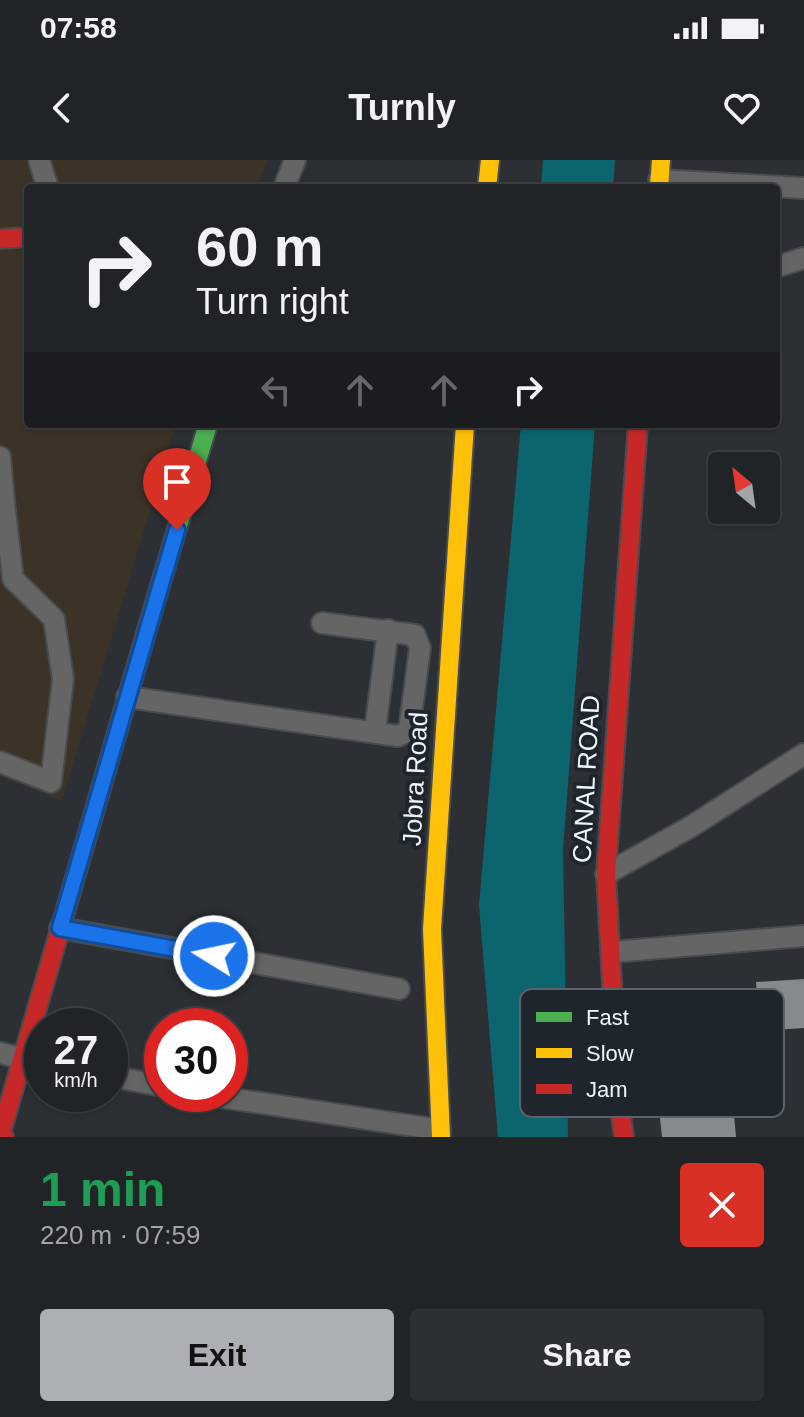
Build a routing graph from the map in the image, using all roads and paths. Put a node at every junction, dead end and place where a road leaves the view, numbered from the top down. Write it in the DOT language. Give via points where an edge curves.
graph roads {
  1 [pos="39,160"];
  2 [pos="295,160"];
  3 [pos="490,160"];
  4 [pos="660,176"];
  5 [pos="47,184"];
  6 [pos="286,184"];
  7 [pos="487,184"];
  8 [pos="756,184"];
  9 [pos="780,186"];
  10 [pos="804,188"];
  11 [pos="24,237"];
  12 [pos="0,239"];
  13 [pos="804,258"];
  14 [pos="780,266"];
  15 [pos="207,428"];
  16 [pos="465,428"];
  17 [pos="638,428"];
  18 [pos="0,457"];
  19 [pos="2,511"];
  20 [pos="322,623"];
  21 [pos="388,630"];
  22 [pos="127,697"];
  23 [pos="375,731"];
  24 [pos="804,754"];
  25 [pos="0,762"];
  26 [pos="606,874"];
  27 [pos="60,928"];
  28 [pos="804,936"];
  29 [pos="612,952"];
  30 [pos="399,989"];
  31 [pos="614,989"];
  32 [pos="43,1008"];
  33 [pos="0,1053"];
  34 [pos="24,1059"];
  35 [pos="24,1080"];
  36 [pos="248,1102"];
  37 [pos="621,1117"];
  38 [pos="440,1134"];
  39 [pos="4,1137"];
  40 [pos="624,1137"];
  1 -- 5 [label="street"];
  2 -- 6 [label="street"];
  3 -- 7 [label="main road"];
  4 -- 8 [label="street"];
  9 -- 10 [label="street"];
  11 -- 12 [label="main road"];
  13 -- 14 [label="street"];
  15 -- 22 [label="main road"];
  16 -- 38 [label="main road, Jobra Road" via="432,929"];
  17 -- 26 [label="main road, CANAL ROAD"];
  18 -- 19 [label="street"];
  19 -- 25 [label="street" via="13,579 54,619 63,679 51,782"];
  20 -- 21 [label="street"];
  21 -- 23 [label="street"];
  21 -- 23 [label="street" via="415,635 420,648 409,731 398,736"];
  22 -- 23 [label="street"];
  22 -- 27 [label="main road"];
  24 -- 26 [label="street"];
  26 -- 29 [label="main road, CANAL ROAD"];
  27 -- 30 [label="street"];
  27 -- 32 [label="main road"];
  28 -- 29 [label="street"];
  29 -- 31 [label="main road, CANAL ROAD"];
  33 -- 34 [label="street"];
  35 -- 39 [label="main road" via="0,1136"];
  36 -- 38 [label="street"];
  37 -- 40 [label="main road, CANAL ROAD"];
}
